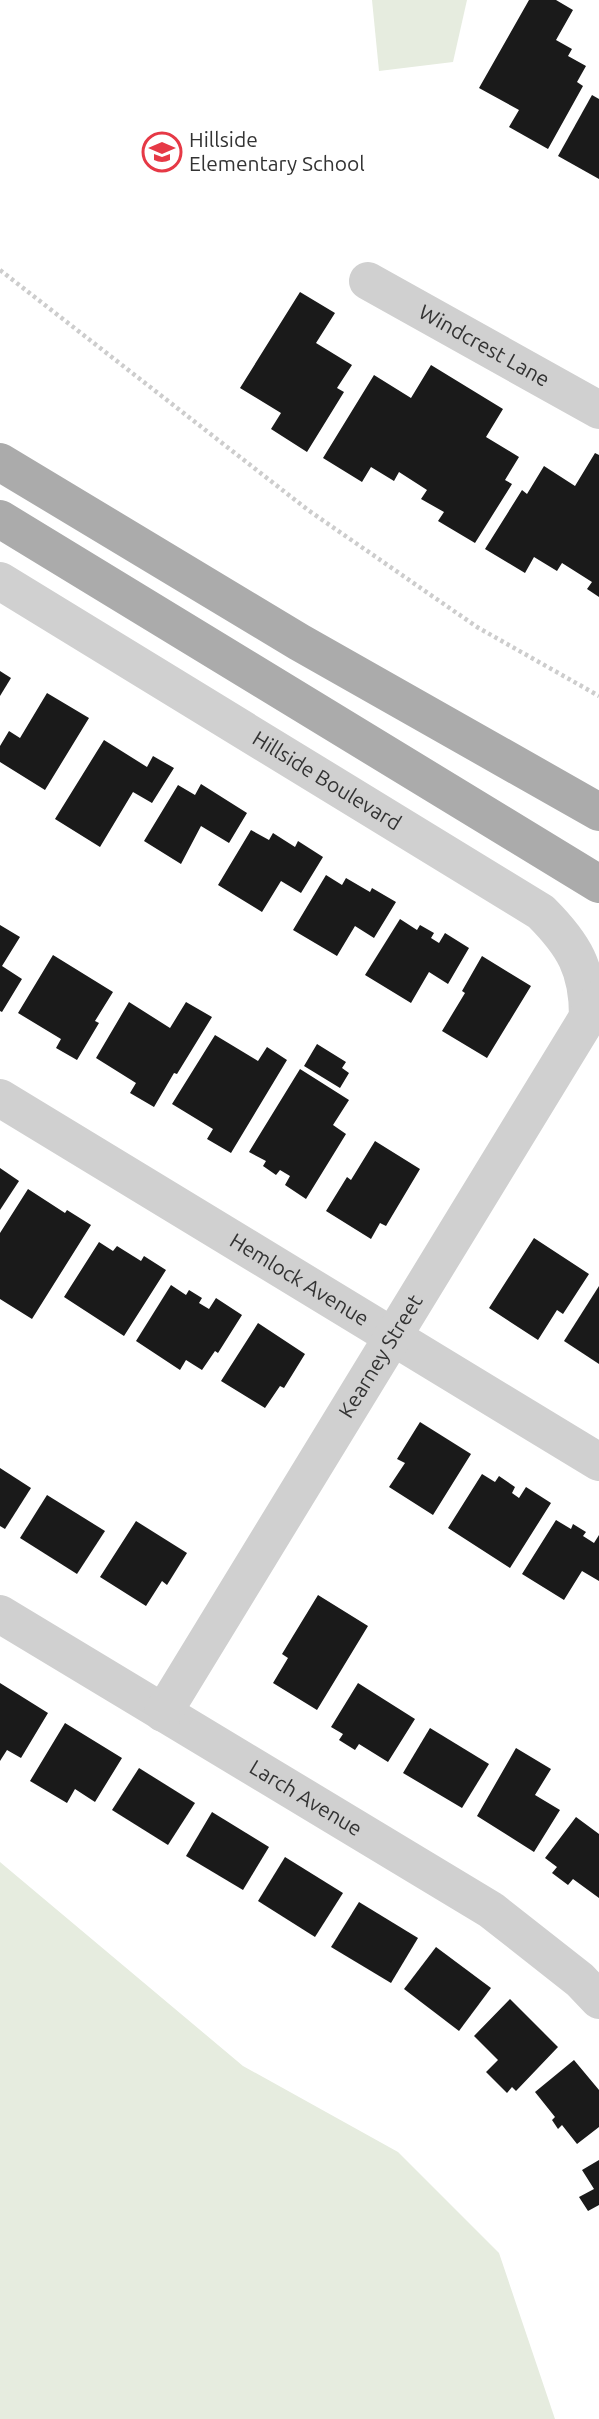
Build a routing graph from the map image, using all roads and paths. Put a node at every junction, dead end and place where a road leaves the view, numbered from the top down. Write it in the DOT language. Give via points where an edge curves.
graph roads {
  1 [pos="0,270"];
  2 [pos="369,281"];
  3 [pos="599,410"];
  4 [pos="0,462"];
  5 [pos="0,519"];
  6 [pos="0,581"];
  7 [pos="599,696"];
  8 [pos="599,812"];
  9 [pos="599,884"];
  10 [pos="595,1009"];
  11 [pos="0,1098"];
  12 [pos="392,1338"];
  13 [pos="599,1462"];
  14 [pos="0,1614"];
  15 [pos="163,1713"];
  16 [pos="599,2000"];
  1 -- 7 [label="path" via="308,510 477,627"];
  2 -- 3 [label="street, Windcrest Lane"];
  4 -- 8 [label="main road" via="299,642"];
  5 -- 9 [label="main road"];
  6 -- 10 [label="street, Hillside Boulevard" via="541,912 571,945"];
  10 -- 12 [label="street, Kearney Street"];
  11 -- 12 [label="street, Hemlock Avenue"];
  12 -- 13 [label="street, Hemlock Avenue"];
  12 -- 15 [label="street, Kearney Street"];
  14 -- 15 [label="street, Larch Avenue"];
  15 -- 16 [label="street, Larch Avenue" via="491,1910"];
}
